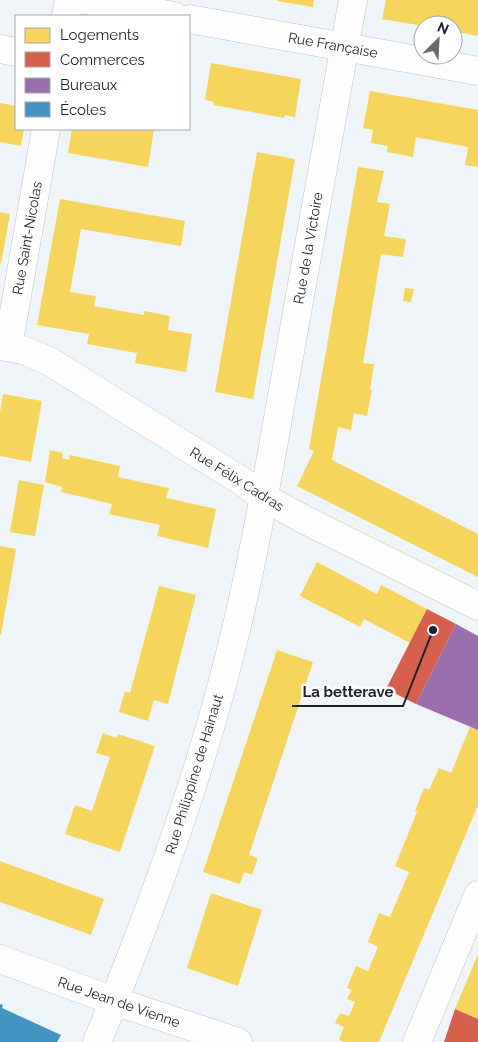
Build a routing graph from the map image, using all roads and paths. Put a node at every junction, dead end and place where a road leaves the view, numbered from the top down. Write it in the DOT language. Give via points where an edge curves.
graph roads {
  1 [pos="69,0"];
  2 [pos="84,0"];
  3 [pos="353,0"];
  4 [pos="66,15"];
  5 [pos="168,15"];
  6 [pos="190,19"];
  7 [pos="344,47"];
  8 [pos="0,49"];
  9 [pos="15,52"];
  10 [pos="478,71"];
  11 [pos="46,130"];
  12 [pos="4,346"];
  13 [pos="263,497"];
  14 [pos="478,606"];
  15 [pos="478,894"];
  16 [pos="0,959"];
  17 [pos="114,1001"];
  18 [pos="97,1042"];
  19 [pos="238,1042"];
  20 [pos="417,1042"];
  1 -- 4 [label="street"];
  2 -- 5 [label="street"];
  3 -- 7 [label="street, Rue de la Victoire"];
  6 -- 7 [label="street, Rue Française"];
  7 -- 10 [label="street, Rue Française"];
  7 -- 13 [label="street, Rue de la Victoire"];
  8 -- 9 [label="street"];
  11 -- 12 [label="street, Rue Saint-Nicolas"];
  12 -- 13 [label="street, Rue Félix Cadras" via="23,350 49,362"];
  13 -- 14 [label="street, Rue Félix Cadras"];
  13 -- 17 [label="street, Rue Philippine de Hainaut" via="230,657 204,747 172,847"];
  15 -- 20 [label="street"];
  16 -- 17 [label="street, Rue Jean de Vienne"];
  17 -- 18 [label="street, Rue Philippine de Hainaut"];
  17 -- 19 [label="street, Rue Jean de Vienne"];
}
